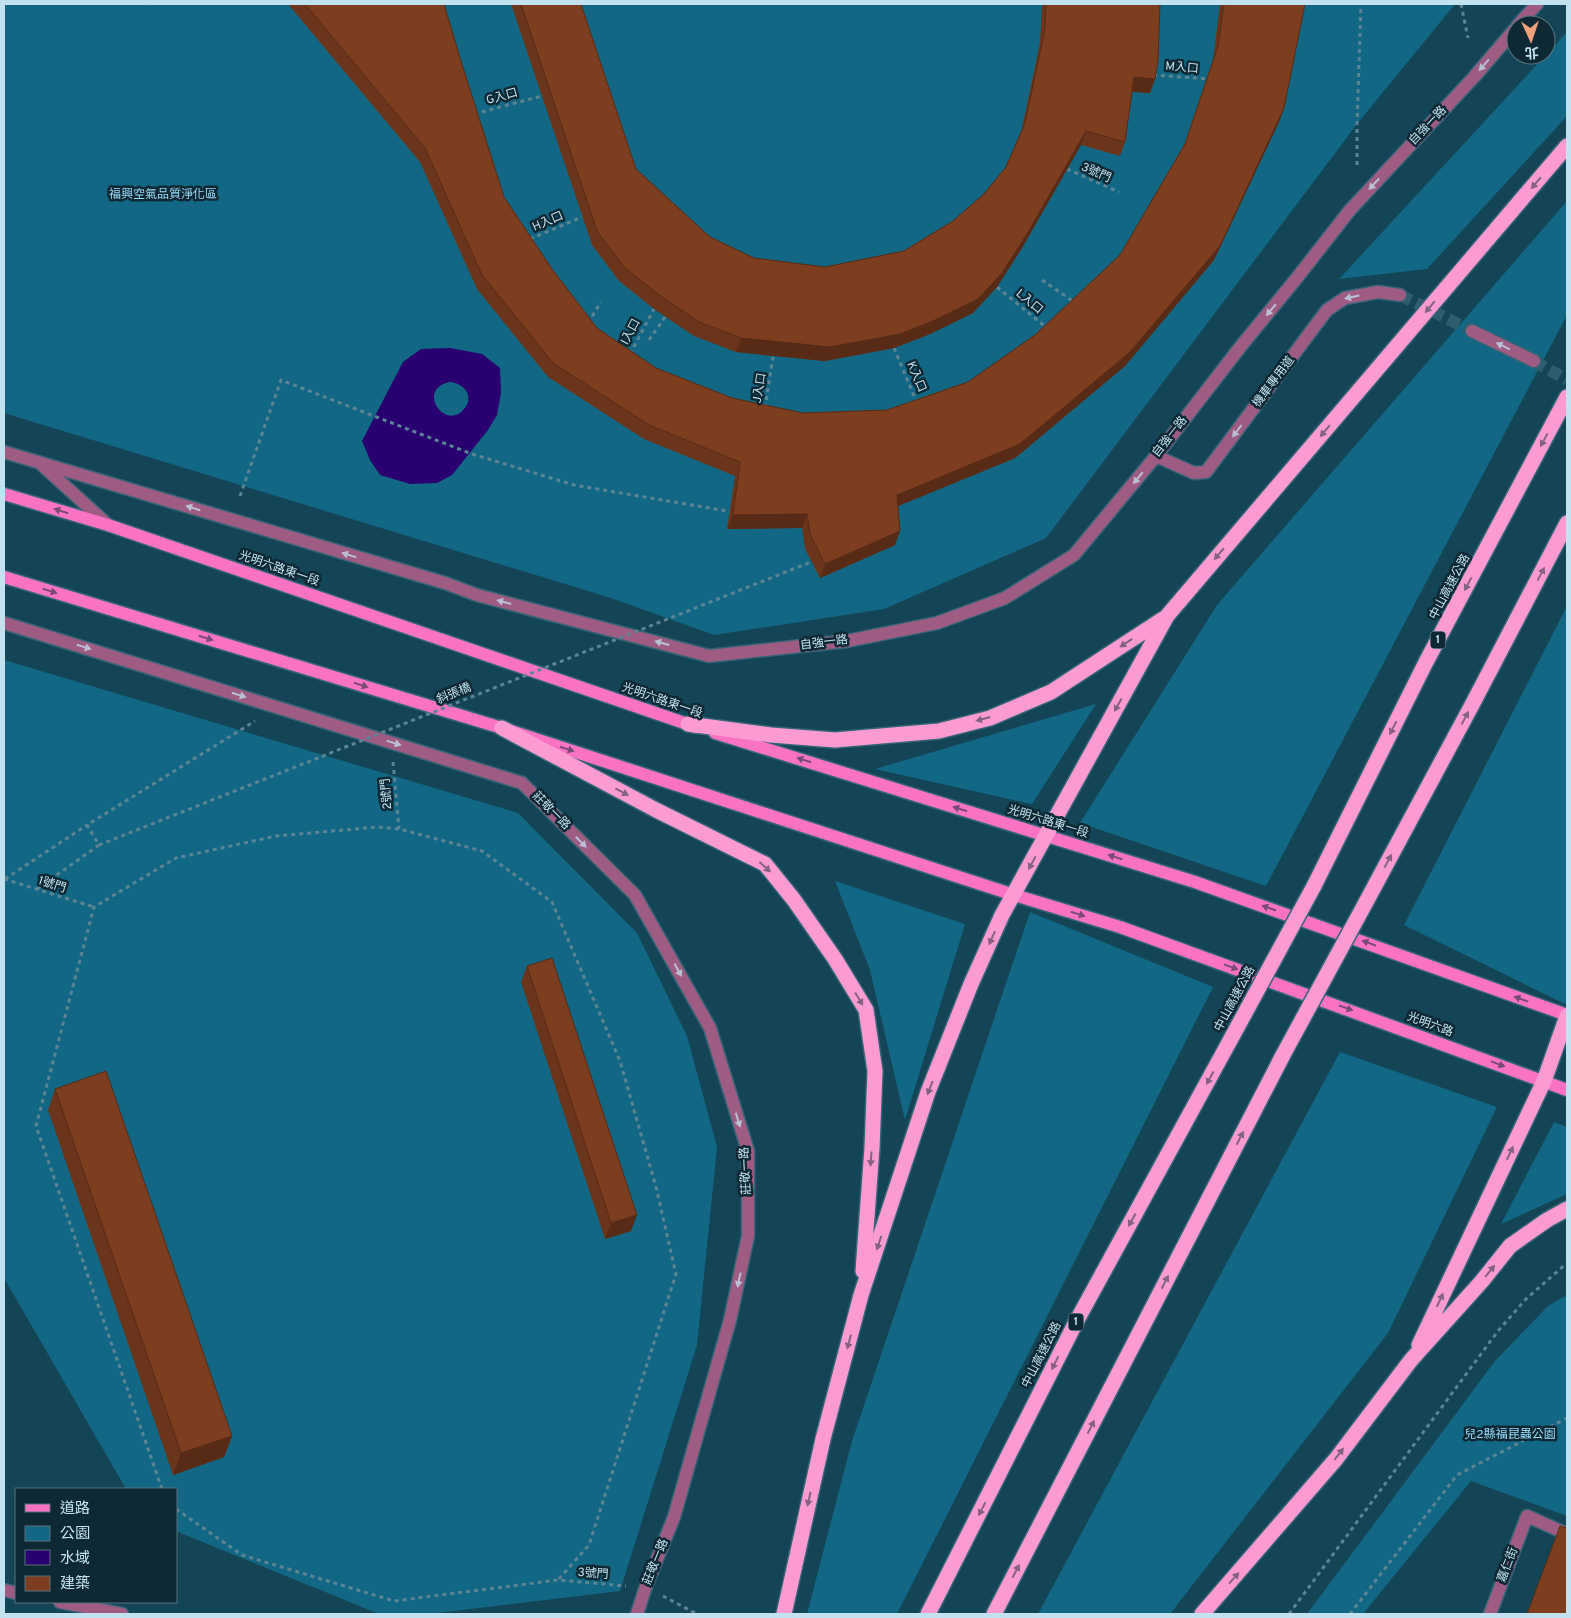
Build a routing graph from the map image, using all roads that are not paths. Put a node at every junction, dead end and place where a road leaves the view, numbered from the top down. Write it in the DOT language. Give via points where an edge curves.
graph roads {
  1 [pos="1537,4"];
  2 [pos="1527,15"];
  3 [pos="1506,40"];
  4 [pos="1567,146"];
  5 [pos="1400,295"];
  6 [pos="1472,330"];
  7 [pos="1534,361"];
  8 [pos="1567,397"];
  9 [pos="4,452"];
  10 [pos="1156,456"];
  11 [pos="38,462"];
  12 [pos="4,494"];
  13 [pos="1567,523"];
  14 [pos="108,525"];
  15 [pos="4,577"];
  16 [pos="1167,616"];
  17 [pos="4,623"];
  18 [pos="688,724"];
  19 [pos="502,728"];
  20 [pos="1046,836"];
  21 [pos="1014,895"];
  22 [pos="1567,1016"];
  23 [pos="1544,1081"];
  24 [pos="1567,1090"];
  25 [pos="1567,1209"];
  26 [pos="861,1295"];
  27 [pos="1412,1360"];
  28 [pos="1567,1534"];
  29 [pos="65,1603"];
  30 [pos="122,1614"];
  31 [pos="637,1614"];
  32 [pos="784,1614"];
  33 [pos="928,1614"];
  34 [pos="994,1614"];
  35 [pos="1202,1614"];
  36 [pos="1490,1614"];
  1 -- 2 [label="street"];
  3 -- 10 [label="street, 自強一路, one-way" via="1350,210"];
  4 -- 16 [label="highway, one-way"];
  5 -- 10 [label="street, 機車專用道, one-way" via="1378,292 1345,298 1327,310 1206,472 1194,473"];
  7 -- 6 [label="street, one-way"];
  8 -- 33 [label="highway, 中山高速公路 / 1, one-way, bridge" via="1426,662 1314,886 1076,1322"];
  9 -- 11 [label="street"];
  10 -- 11 [label="street, 自強一路, one-way" via="1074,555 1004,598 937,623 856,639 709,656 477,595"];
  11 -- 14 [label="street"];
  14 -- 12 [label="main road, 光明六路東一段, one-way"];
  34 -- 13 [label="highway, one-way, bridge" via="1283,1055"];
  14 -- 18 [label="main road, 光明六路東一段"];
  15 -- 19 [label="main road, one-way"];
  16 -- 18 [label="highway, one-way" via="1051,692 990,718 939,731 836,740"];
  16 -- 20 [label="highway, one-way"];
  17 -- 31 [label="street, 莊敬一路, one-way" via="522,783 635,895 710,1028 748,1151 748,1236 730,1320 674,1517"];
  20 -- 18 [label="main road, 光明六路東一段, one-way"];
  19 -- 21 [label="main road, one-way"];
  19 -- 26 [label="highway, one-way" via="765,864 836,959 866,1010 875,1072"];
  20 -- 21 [label="highway, one-way"];
  22 -- 20 [label="main road, 光明六路東一段, one-way" via="1195,882"];
  21 -- 23 [label="main road, 光明六路, one-way" via="1120,927"];
  21 -- 26 [label="highway, one-way" via="971,984 928,1092"];
  22 -- 23 [label="highway"];
  23 -- 24 [label="main road, 光明六路"];
  27 -- 23 [label="highway, one-way"];
  27 -- 25 [label="highway, one-way" via="1510,1246"];
  26 -- 32 [label="highway, one-way" via="823,1439"];
  35 -- 27 [label="highway, one-way" via="1336,1459"];
  28 -- 36 [label="street, 嘉仁街" via="1527,1516"];
  29 -- 30 [label="street"];
}
